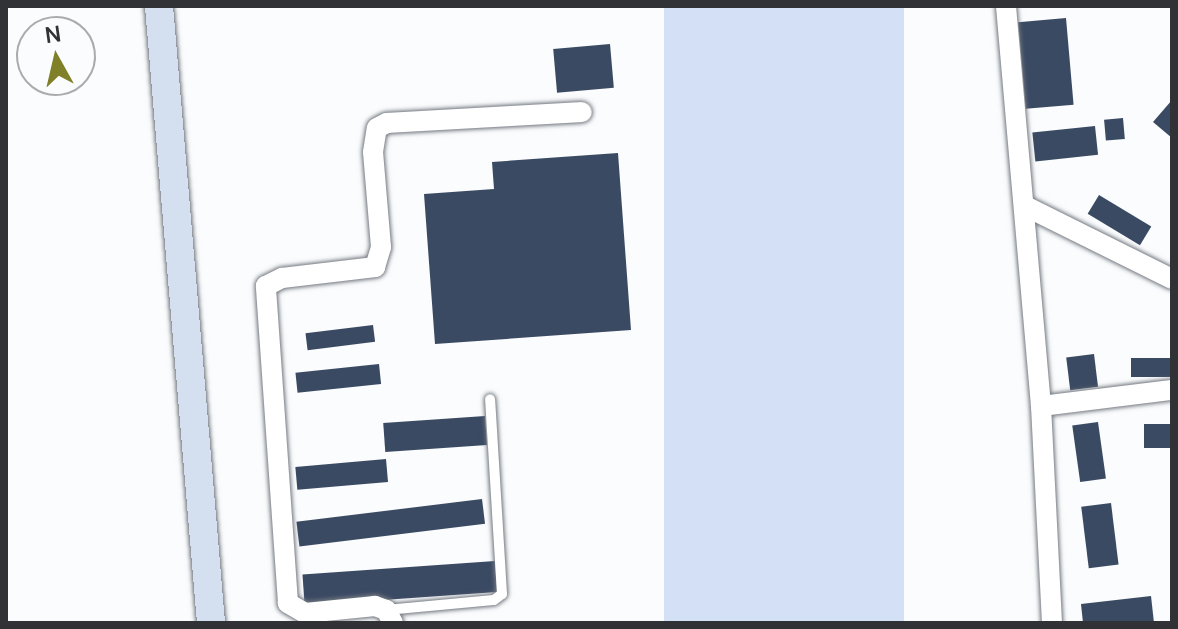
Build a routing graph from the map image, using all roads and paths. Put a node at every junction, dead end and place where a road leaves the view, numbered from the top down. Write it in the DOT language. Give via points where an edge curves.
graph roads {
  1 [pos="159,6"];
  2 [pos="1006,6"];
  3 [pos="582,112"];
  4 [pos="1025,206"];
  5 [pos="1172,279"];
  6 [pos="1172,390"];
  7 [pos="490,399"];
  8 [pos="1041,406"];
  9 [pos="390,616"];
  10 [pos="211,623"];
  11 [pos="1052,623"];
  1 -- 10 [label="street"];
  2 -- 4 [label="street"];
  3 -- 9 [label="street" via="387,123 377,128 373,152 381,247 375,267 282,278 266,286 288,603 305,613"];
  4 -- 5 [label="street"];
  4 -- 8 [label="street"];
  6 -- 8 [label="street"];
  7 -- 9 [label="lane" via="502,594 494,600"];
  8 -- 11 [label="street"];
}
